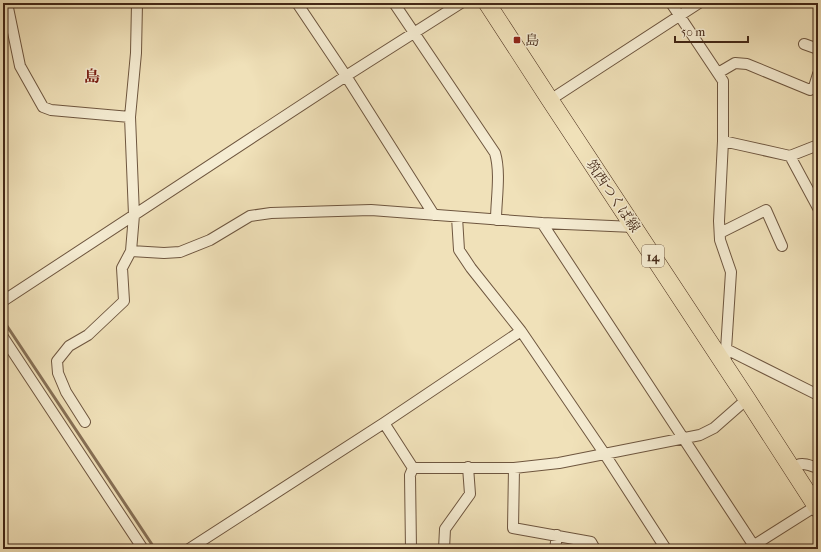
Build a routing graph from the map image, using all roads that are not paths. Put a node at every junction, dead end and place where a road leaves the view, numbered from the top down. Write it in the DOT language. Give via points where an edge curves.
graph roads {
  1 [pos="7,3"];
  2 [pos="137,3"];
  3 [pos="297,3"];
  4 [pos="394,3"];
  5 [pos="461,3"];
  6 [pos="487,3"];
  7 [pos="671,3"];
  8 [pos="699,3"];
  9 [pos="680,16"];
  10 [pos="414,32"];
  11 [pos="804,44"];
  12 [pos="818,49"];
  13 [pos="718,73"];
  14 [pos="818,74"];
  15 [pos="346,76"];
  16 [pos="550,100"];
  17 [pos="130,116"];
  18 [pos="723,141"];
  19 [pos="818,145"];
  20 [pos="790,156"];
  21 [pos="818,208"];
  22 [pos="134,215"];
  23 [pos="434,215"];
  24 [pos="457,217"];
  25 [pos="496,220"];
  26 [pos="542,223"];
  27 [pos="634,227"];
  28 [pos="720,233"];
  29 [pos="782,246"];
  30 [pos="131,251"];
  31 [pos="3,302"];
  32 [pos="521,331"];
  33 [pos="3,337"];
  34 [pos="725,357"];
  35 [pos="818,395"];
  36 [pos="747,399"];
  37 [pos="85,422"];
  38 [pos="384,423"];
  39 [pos="683,439"];
  40 [pos="604,453"];
  41 [pos="468,467"];
  42 [pos="413,468"];
  43 [pos="514,468"];
  44 [pos="792,468"];
  45 [pos="818,468"];
  46 [pos="817,507"];
  47 [pos="557,535"];
  48 [pos="753,548"];
  49 [pos="143,549"];
  50 [pos="189,549"];
  51 [pos="411,549"];
  52 [pos="444,549"];
  53 [pos="555,549"];
  54 [pos="595,549"];
  55 [pos="666,549"];
  1 -- 17 [label="street" via="20,66 43,107 50,110"];
  2 -- 17 [label="street" via="136,53"];
  3 -- 15 [label="street"];
  4 -- 10 [label="street"];
  5 -- 10 [label="street"];
  6 -- 16 [label="main road, 筑西つくば線 / 14"];
  7 -- 9 [label="street"];
  8 -- 9 [label="street"];
  9 -- 13 [label="street"];
  9 -- 16 [label="street"];
  10 -- 15 [label="street"];
  10 -- 25 [label="street" via="496,153"];
  11 -- 12 [label="street"];
  13 -- 14 [label="street" via="735,63 747,64 810,90 814,87"];
  13 -- 18 [label="street" via="723,81"];
  15 -- 22 [label="street"];
  15 -- 23 [label="street"];
  16 -- 27 [label="main road, 筑西つくば線 / 14"];
  17 -- 22 [label="street"];
  18 -- 20 [label="street"];
  18 -- 28 [label="street"];
  19 -- 20 [label="street"];
  20 -- 21 [label="street"];
  22 -- 30 [label="street"];
  22 -- 31 [label="street"];
  23 -- 24 [label="street"];
  23 -- 30 [label="street" via="371,210 271,213 250,216 210,240 180,252"];
  24 -- 25 [label="street"];
  24 -- 32 [label="street" via="459,250"];
  25 -- 26 [label="street"];
  26 -- 27 [label="street"];
  26 -- 39 [label="street"];
  27 -- 34 [label="main road, 筑西つくば線 / 14"];
  28 -- 29 [label="street" via="766,210"];
  28 -- 34 [label="street" via="731,272"];
  30 -- 37 [label="street" via="122,268 124,301 88,335 69,346 56,361 58,374 66,392"];
  32 -- 38 [label="street"];
  32 -- 40 [label="street"];
  33 -- 49 [label="street"];
  34 -- 35 [label="street"];
  34 -- 36 [label="main road, 筑西つくば線 / 14"];
  36 -- 39 [label="street" via="714,428"];
  36 -- 44 [label="main road, 筑西つくば線 / 14"];
  38 -- 42 [label="street"];
  38 -- 50 [label="street"];
  39 -- 40 [label="street"];
  39 -- 48 [label="street"];
  40 -- 43 [label="street" via="559,463"];
  40 -- 55 [label="street"];
  41 -- 42 [label="street"];
  41 -- 43 [label="street"];
  41 -- 52 [label="street" via="470,494 445,529"];
  42 -- 51 [label="street" via="410,475"];
  43 -- 47 [label="street" via="514,528"];
  44 -- 45 [label="street" via="797,464 803,464"];
  44 -- 46 [label="main road, 筑西つくば線 / 14"];
  46 -- 48 [label="street"];
  47 -- 53 [label="street"];
  47 -- 54 [label="street" via="591,542"];
}
